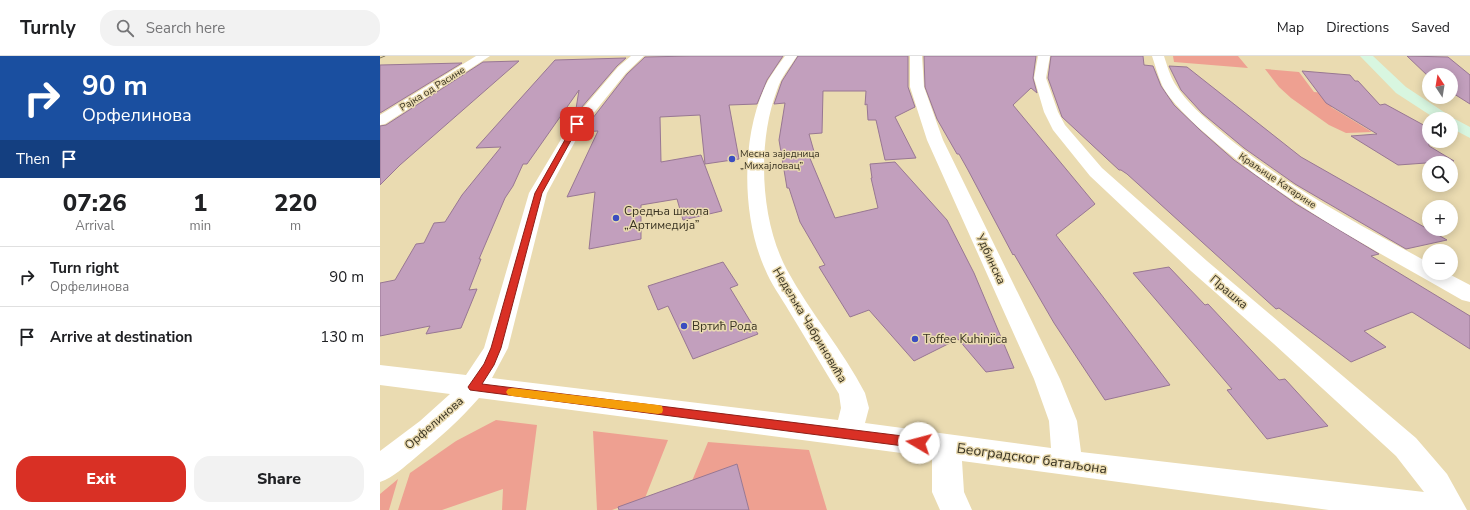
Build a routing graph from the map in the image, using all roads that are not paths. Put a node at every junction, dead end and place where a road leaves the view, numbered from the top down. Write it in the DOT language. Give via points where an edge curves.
graph roads {
  1 [pos="484,56"];
  2 [pos="638,56"];
  3 [pos="791,56"];
  4 [pos="916,56"];
  5 [pos="1044,56"];
  6 [pos="1158,56"];
  7 [pos="1366,56"];
  8 [pos="1435,112"];
  9 [pos="380,121"];
  10 [pos="1458,126"];
  11 [pos="1470,133"];
  12 [pos="1422,267"];
  13 [pos="1443,280"];
  14 [pos="1470,296"];
  15 [pos="380,375"];
  16 [pos="474,387"];
  17 [pos="849,433"];
  18 [pos="947,447"];
  19 [pos="1067,463"];
  20 [pos="380,469"];
  21 [pos="956,510"];
  22 [pos="1445,510"];
  23 [pos="1451,510"];
  1 -- 9 [label="street, Рајка од Расине"];
  2 -- 16 [label="street, Орфелинова" via="622,70 577,124 538,193 496,348 489,365"];
  3 -- 17 [label="street, Недељка Чабриновића" via="770,90 761,123 757,148 758,208 764,240 776,270 852,393 855,408"];
  4 -- 19 [label="street, Удбинска" via="917,87 934,140 1047,379 1063,421"];
  5 -- 23 [label="street, Прашка" via="1040,78 1058,127 1073,147 1096,172 1199,266 1406,447 1422,463"];
  6 -- 12 [label="street, Краљице Катарине" via="1168,83 1182,103 1200,122 1248,162 1314,205"];
  7 -- 8 [label="street" via="1402,90"];
  10 -- 11 [label="street"];
  13 -- 14 [label="street, Краљице Катарине"];
  15 -- 16 [label="street, Београдског батаљона"];
  16 -- 17 [label="street, Београдског батаљона"];
  16 -- 20 [label="street, Орфелинова" via="458,405"];
  17 -- 18 [label="street, Београдског батаљона"];
  18 -- 19 [label="street, Београдског батаљона"];
  18 -- 21 [label="street" via="948,492"];
  19 -- 22 [label="street, Београдског батаљона"];
}
